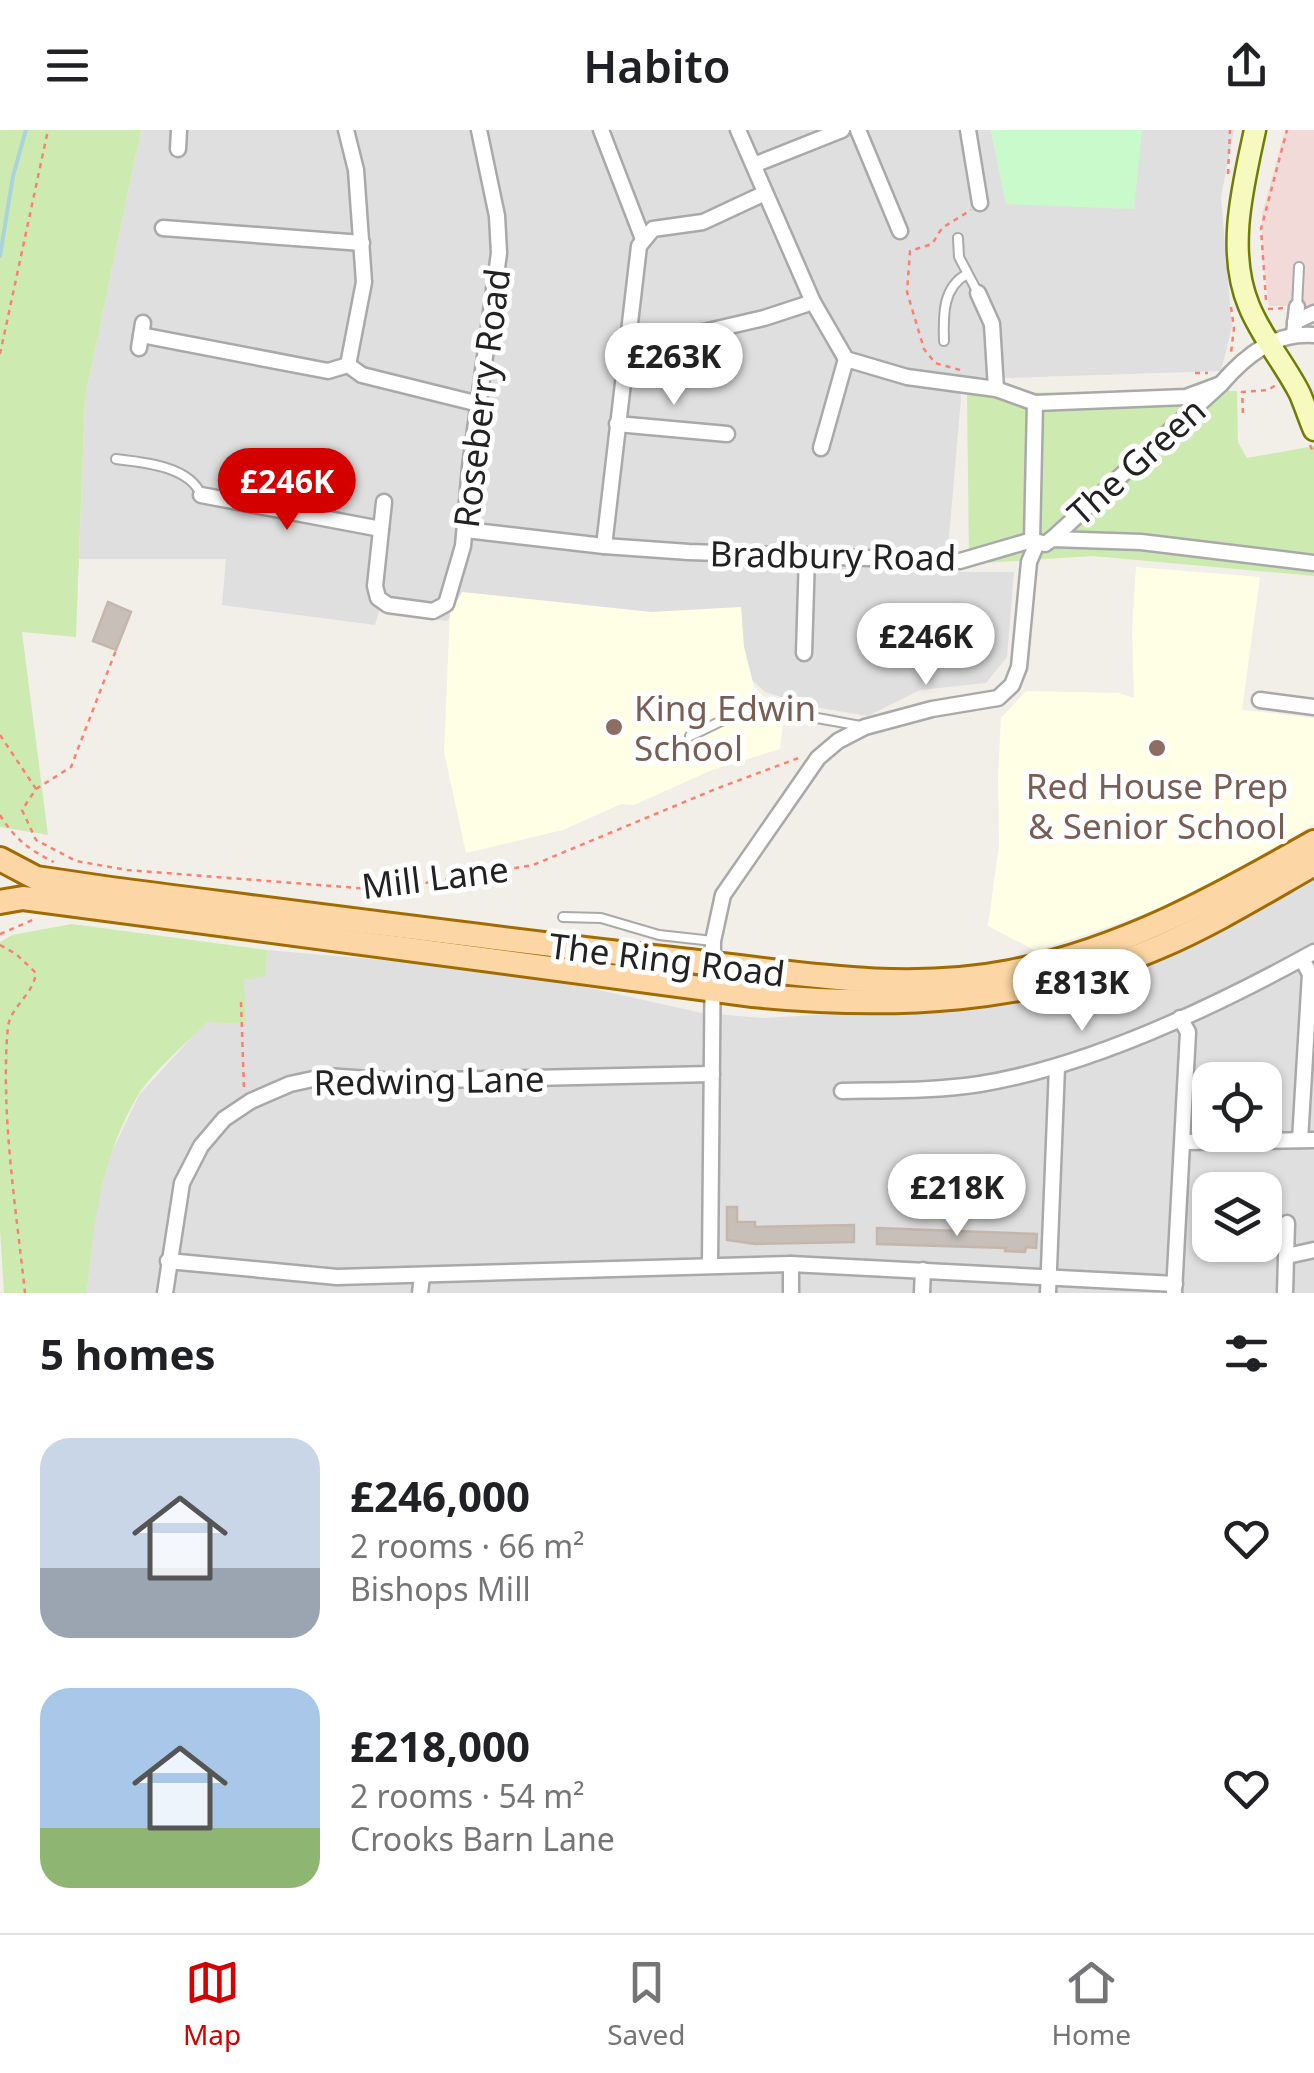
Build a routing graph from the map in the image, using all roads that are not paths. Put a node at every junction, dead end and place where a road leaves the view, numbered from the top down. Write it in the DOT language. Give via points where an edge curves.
graph roads {
  1 [pos="179,130"];
  2 [pos="346,130"];
  3 [pos="479,130"];
  4 [pos="601,130"];
  5 [pos="738,130"];
  6 [pos="842,130"];
  7 [pos="858,130"];
  8 [pos="968,130"];
  9 [pos="1255,130"];
  10 [pos="178,149"];
  11 [pos="754,165"];
  12 [pos="765,193"];
  13 [pos="980,203"];
  14 [pos="163,228"];
  15 [pos="900,231"];
  16 [pos="958,238"];
  17 [pos="644,239"];
  18 [pos="362,243"];
  19 [pos="1298,268"];
  20 [pos="967,274"];
  21 [pos="978,293"];
  22 [pos="813,302"];
  23 [pos="1314,313"];
  24 [pos="1288,329"];
  25 [pos="696,334"];
  26 [pos="141,335"];
  27 [pos="1314,335"];
  28 [pos="944,340"];
  29 [pos="846,359"];
  30 [pos="348,365"];
  31 [pos="1221,384"];
  32 [pos="996,389"];
  33 [pos="1036,402"];
  34 [pos="479,404"];
  35 [pos="618,424"];
  36 [pos="727,434"];
  37 [pos="1312,437"];
  38 [pos="821,448"];
  39 [pos="116,459"];
  40 [pos="201,495"];
  41 [pos="384,502"];
  42 [pos="381,528"];
  43 [pos="466,530"];
  44 [pos="1040,541"];
  45 [pos="604,546"];
  46 [pos="807,555"];
  47 [pos="1314,564"];
  48 [pos="804,653"];
  49 [pos="1260,700"];
  50 [pos="1314,707"];
  51 [pos="866,726"];
  52 [pos="690,736"];
  53 [pos="1314,842"];
  54 [pos="0,859"];
  55 [pos="1314,864"];
  56 [pos="0,902"];
  57 [pos="563,917"];
  58 [pos="714,952"];
  59 [pos="1308,955"];
  60 [pos="714,990"];
  61 [pos="1180,1018"];
  62 [pos="1057,1067"];
  63 [pos="712,1074"];
  64 [pos="842,1091"];
  65 [pos="1307,1140"];
  66 [pos="1184,1142"];
  67 [pos="1287,1223"];
  68 [pos="1314,1250"];
  69 [pos="1287,1256"];
  70 [pos="168,1261"];
  71 [pos="792,1264"];
  72 [pos="710,1266"];
  73 [pos="924,1270"];
  74 [pos="422,1277"];
  75 [pos="1049,1277"];
  76 [pos="1174,1288"];
  77 [pos="165,1293"];
  78 [pos="420,1293"];
  79 [pos="791,1293"];
  80 [pos="922,1293"];
  81 [pos="1048,1293"];
  82 [pos="1285,1293"];
  1 -- 10 [label="street"];
  2 -- 18 [label="street"];
  3 -- 34 [label="street, Roseberry Road" via="500,235"];
  4 -- 17 [label="street"];
  5 -- 11 [label="street"];
  6 -- 11 [label="street"];
  7 -- 15 [label="street"];
  8 -- 13 [label="street"];
  9 -- 24 [label="main road" via="1240,202 1242,286"];
  11 -- 12 [label="street"];
  12 -- 17 [label="street" via="703,222 653,229"];
  12 -- 22 [label="street"];
  14 -- 18 [label="street"];
  16 -- 20 [label="lane"];
  17 -- 35 [label="street"];
  18 -- 30 [label="street" via="364,282"];
  19 -- 24 [label="lane"];
  20 -- 21 [label="lane"];
  20 -- 28 [label="lane" via="949,289"];
  21 -- 32 [label="street" via="992,324"];
  22 -- 25 [label="street"];
  22 -- 29 [label="street"];
  23 -- 24 [label="street"];
  24 -- 27 [label="street"];
  24 -- 31 [label="street, The Green" via="1237,355"];
  24 -- 37 [label="main road"];
  26 -- 30 [label="street" via="328,371"];
  29 -- 32 [label="street" via="907,377"];
  29 -- 38 [label="street"];
  30 -- 34 [label="street" via="362,376"];
  31 -- 33 [label="street" via="1186,397"];
  31 -- 44 [label="street, The Green"];
  32 -- 33 [label="street"];
  33 -- 44 [label="street"];
  34 -- 43 [label="street, Roseberry Road"];
  35 -- 36 [label="street"];
  35 -- 45 [label="street"];
  39 -- 40 [label="lane" via="177,474"];
  40 -- 42 [label="street"];
  41 -- 42 [label="street"];
  42 -- 43 [label="street, Roseberry Road" via="378,598 434,611 446,604"];
  43 -- 45 [label="street, Bradbury Road"];
  44 -- 46 [label="street, Bradbury Road" via="960,561"];
  44 -- 47 [label="street, Bradbury Road" via="1141,542"];
  44 -- 51 [label="street" via="1029,562 1012,686 998,698"];
  45 -- 46 [label="street, Bradbury Road"];
  46 -- 48 [label="street"];
  49 -- 50 [label="street"];
  51 -- 52 [label="lane" via="755,713"];
  51 -- 58 [label="street" via="818,758 722,894"];
  53 -- 58 [label="main road, The Ring Road" via="1143,932 1008,972 861,981"];
  54 -- 58 [label="main road, The Ring Road" via="36,878 111,889"];
  55 -- 60 [label="main road, The Ring Road" via="1159,947 1032,987 907,1003"];
  56 -- 60 [label="main road, The Ring Road" via="42,900"];
  57 -- 58 [label="lane" via="600,918"];
  58 -- 60 [label="street"];
  59 -- 61 [label="street"];
  59 -- 65 [label="street"];
  60 -- 63 [label="street"];
  61 -- 62 [label="street"];
  61 -- 66 [label="street" via="1188,1032"];
  62 -- 64 [label="street" via="980,1084"];
  62 -- 75 [label="street"];
  63 -- 70 [label="street, Redwing Lane" via="396,1081 326,1076 290,1084 244,1105 201,1146 182,1182"];
  63 -- 72 [label="street"];
  65 -- 66 [label="street"];
  66 -- 76 [label="street"];
  67 -- 69 [label="street"];
  68 -- 69 [label="street"];
  69 -- 82 [label="street"];
  70 -- 74 [label="street" via="337,1277"];
  70 -- 77 [label="street, Redwing Lane"];
  71 -- 72 [label="street"];
  71 -- 73 [label="street"];
  71 -- 79 [label="street"];
  72 -- 74 [label="street"];
  73 -- 75 [label="street"];
  73 -- 80 [label="street"];
  74 -- 78 [label="street"];
  75 -- 76 [label="street"];
  75 -- 81 [label="street"];
}
